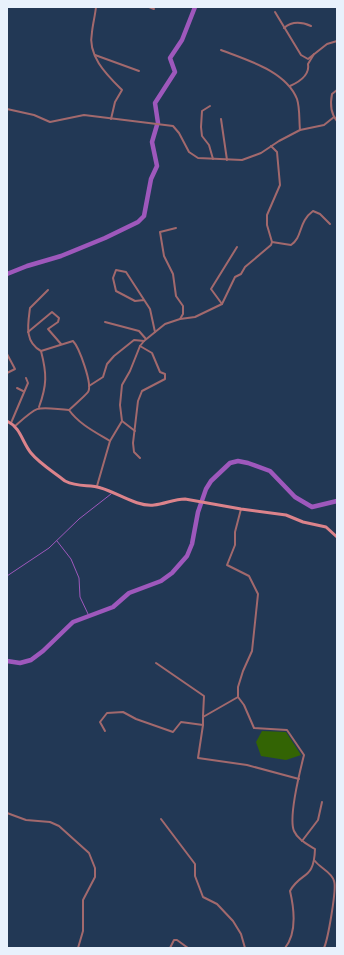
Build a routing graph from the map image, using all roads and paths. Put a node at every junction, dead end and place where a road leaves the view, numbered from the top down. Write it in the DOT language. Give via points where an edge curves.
graph roads {
  1 [pos="96,7"];
  2 [pos="149,7"];
  3 [pos="154,9"];
  4 [pos="275,12"];
  5 [pos="311,26"];
  6 [pos="284,28"];
  7 [pos="337,41"];
  8 [pos="221,50"];
  9 [pos="314,53"];
  10 [pos="94,55"];
  11 [pos="139,71"];
  12 [pos="290,86"];
  13 [pos="337,90"];
  14 [pos="210,106"];
  15 [pos="7,109"];
  16 [pos="334,117"];
  17 [pos="221,119"];
  18 [pos="111,120"];
  19 [pos="337,121"];
  20 [pos="300,130"];
  21 [pos="271,146"];
  22 [pos="213,159"];
  23 [pos="227,160"];
  24 [pos="330,224"];
  25 [pos="176,228"];
  26 [pos="272,242"];
  27 [pos="237,247"];
  28 [pos="48,290"];
  29 [pos="144,300"];
  30 [pos="222,304"];
  31 [pos="180,319"];
  32 [pos="105,322"];
  33 [pos="28,332"];
  34 [pos="155,332"];
  35 [pos="145,340"];
  36 [pos="61,345"];
  37 [pos="140,346"];
  38 [pos="41,351"];
  39 [pos="7,354"];
  40 [pos="7,373"];
  41 [pos="26,378"];
  42 [pos="89,386"];
  43 [pos="18,388"];
  44 [pos="23,391"];
  45 [pos="39,407"];
  46 [pos="69,410"];
  47 [pos="7,421"];
  48 [pos="122,421"];
  49 [pos="11,424"];
  50 [pos="15,426"];
  51 [pos="135,431"];
  52 [pos="110,441"];
  53 [pos="140,458"];
  54 [pos="97,486"];
  55 [pos="241,510"];
  56 [pos="337,537"];
  57 [pos="156,663"];
  58 [pos="238,698"];
  59 [pos="204,716"];
  60 [pos="202,725"];
  61 [pos="105,731"];
  62 [pos="299,779"];
  63 [pos="322,802"];
  64 [pos="7,813"];
  65 [pos="162,819"];
  66 [pos="302,841"];
  67 [pos="315,861"];
  68 [pos="78,948"];
  69 [pos="170,948"];
  70 [pos="188,948"];
  71 [pos="245,948"];
  72 [pos="286,948"];
  73 [pos="324,948"];
  1 -- 10 [label="street" via="92,32"];
  2 -- 3 [label="street"];
  4 -- 6 [label="street"];
  5 -- 6 [label="street" via="296,23 288,24"];
  6 -- 9 [label="street" via="301,55 308,59"];
  7 -- 9 [label="street"];
  8 -- 12 [label="street" via="271,72"];
  9 -- 12 [label="street" via="308,64 307,73 300,82"];
  10 -- 11 [label="street"];
  10 -- 18 [label="street" via="101,69 122,90 112,109"];
  12 -- 20 [label="street" via="297,100"];
  13 -- 16 [label="street" via="332,94 330,101"];
  14 -- 22 [label="street" via="202,111 201,127 202,136 209,145"];
  15 -- 18 [label="street" via="34,115 50,122 84,115"];
  16 -- 19 [label="street"];
  16 -- 20 [label="street" via="324,125"];
  17 -- 23 [label="street"];
  18 -- 22 [label="street" via="172,126 179,133 189,152 198,158"];
  20 -- 21 [label="street"];
  21 -- 23 [label="street" via="261,154 242,160"];
  21 -- 26 [label="street" via="277,152 280,185 267,215"];
  22 -- 23 [label="street"];
  24 -- 26 [label="street" via="313,211 303,221 296,241 291,245"];
  25 -- 31 [label="street" via="160,232 164,256 173,274 176,296 183,306"];
  26 -- 30 [label="street" via="235,277"];
  27 -- 30 [label="street" via="211,289"];
  28 -- 33 [label="street" via="30,308"];
  29 -- 29 [label="street" via="126,272 116,270 113,278 116,291 135,302"];
  29 -- 34 [label="street" via="150,309"];
  30 -- 31 [label="street" via="195,317"];
  31 -- 34 [label="street" via="165,324"];
  32 -- 35 [label="street" via="139,331"];
  33 -- 36 [label="street" via="52,312 59,318 58,322 48,329"];
  33 -- 38 [label="street" via="35,348"];
  34 -- 35 [label="street"];
  35 -- 37 [label="street"];
  35 -- 42 [label="street" via="134,340 114,356 107,364 103,377"];
  36 -- 38 [label="street"];
  36 -- 42 [label="street" via="73,341 76,344 82,356"];
  37 -- 48 [label="street" via="122,385"];
  37 -- 51 [label="street" via="152,353 160,372 165,374 165,379 142,391 138,401"];
  38 -- 45 [label="street" via="46,371 46,389"];
  39 -- 40 [label="street" via="15,369"];
  41 -- 44 [label="street" via="28,383"];
  42 -- 46 [label="street" via="88,393"];
  43 -- 44 [label="street"];
  44 -- 49 [label="street"];
  45 -- 46 [label="street"];
  45 -- 50 [label="street"];
  46 -- 52 [label="street" via="89,429"];
  47 -- 49 [label="street"];
  48 -- 51 [label="street"];
  48 -- 52 [label="street"];
  49 -- 50 [label="street"];
  50 -- 54 [label="street" via="31,453 65,481 81,487"];
  51 -- 53 [label="street" via="134,452"];
  52 -- 54 [label="street"];
  54 -- 55 [label="street" via="145,504 154,505 177,499 198,500"];
  55 -- 56 [label="street" via="286,515 326,527"];
  55 -- 58 [label="street" via="235,532 236,545 227,565 249,576 258,594 252,651 238,687"];
  57 -- 59 [label="street" via="204,696"];
  58 -- 59 [label="street"];
  58 -- 62 [label="street" via="254,728 287,730 304,755"];
  59 -- 60 [label="street"];
  60 -- 61 [label="street" via="180,722 173,732 123,712 107,713 100,722"];
  60 -- 62 [label="street" via="198,758 262,768"];
  62 -- 66 [label="street" via="292,816 294,830"];
  63 -- 66 [label="street" via="318,820"];
  64 -- 68 [label="street" via="26,820 50,822 59,826 88,853 95,877 83,900 83,931"];
  65 -- 71 [label="street" via="195,864 195,876 204,898 217,904 233,921 241,934"];
  66 -- 67 [label="street" via="315,849"];
  67 -- 72 [label="street" via="309,874 293,885 290,891 293,902 293,931"];
  67 -- 73 [label="street" via="335,882"];
  69 -- 70 [label="street" via="174,940"];
}
